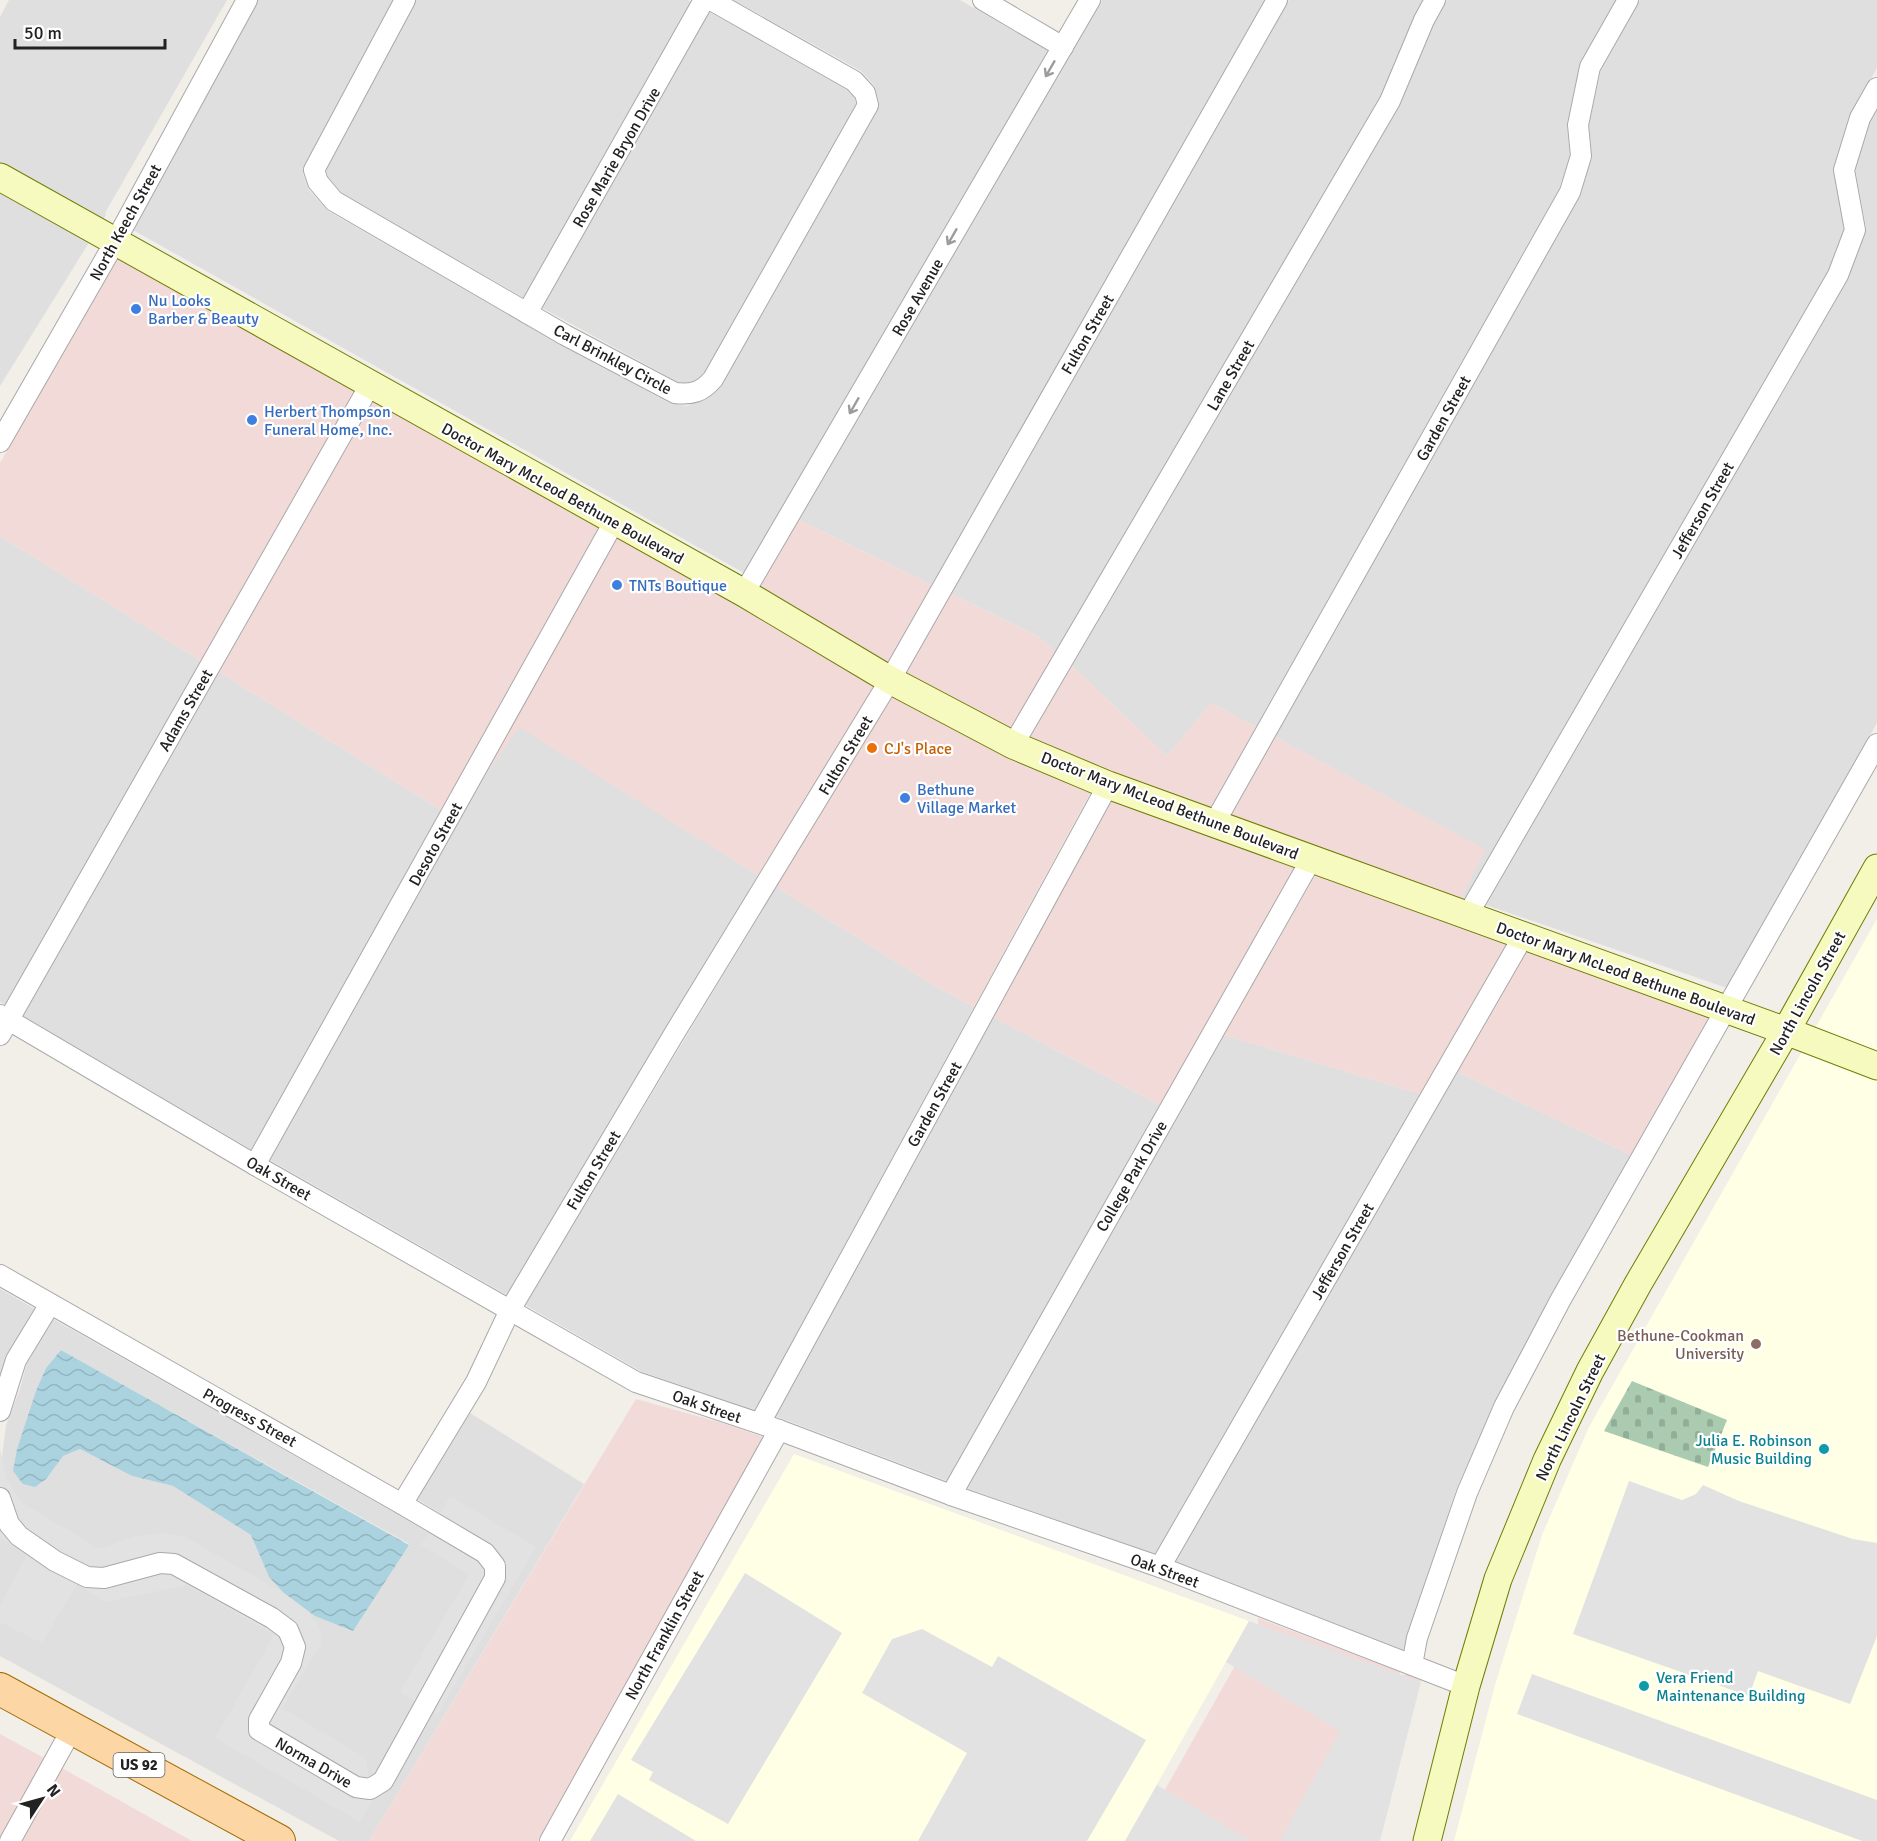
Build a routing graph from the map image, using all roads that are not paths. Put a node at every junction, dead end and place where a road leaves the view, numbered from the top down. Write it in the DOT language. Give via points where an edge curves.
graph roads {
  1 [pos="247,0"];
  2 [pos="405,0"];
  3 [pos="704,0"];
  4 [pos="711,0"];
  5 [pos="983,0"];
  6 [pos="1090,0"];
  7 [pos="1277,0"];
  8 [pos="1436,0"];
  9 [pos="1628,0"];
  10 [pos="1063,47"];
  11 [pos="1877,88"];
  12 [pos="0,177"];
  13 [pos="115,242"];
  14 [pos="527,313"];
  15 [pos="370,385"];
  16 [pos="0,442"];
  17 [pos="614,522"];
  18 [pos="744,593"];
  19 [pos="890,680"];
  20 [pos="1877,744"];
  21 [pos="1013,745"];
  22 [pos="1108,785"];
  23 [pos="1215,822"];
  24 [pos="1312,858"];
  25 [pos="1877,868"];
  26 [pos="1467,916"];
  27 [pos="1524,935"];
  28 [pos="1727,1009"];
  29 [pos="3,1023"];
  30 [pos="1786,1031"];
  31 [pos="1877,1066"];
  32 [pos="255,1165"];
  33 [pos="0,1275"];
  34 [pos="50,1304"];
  35 [pos="510,1310"];
  36 [pos="0,1411"];
  37 [pos="760,1423"];
  38 [pos="779,1430"];
  39 [pos="951,1494"];
  40 [pos="0,1498"];
  41 [pos="402,1504"];
  42 [pos="495,1566"];
  43 [pos="1160,1567"];
  44 [pos="1412,1665"];
  45 [pos="1466,1686"];
  46 [pos="0,1689"];
  47 [pos="72,1728"];
  48 [pos="10,1841"];
  49 [pos="279,1841"];
  50 [pos="550,1841"];
  51 [pos="1426,1841"];
  1 -- 13 [label="street, North Keech Street"];
  2 -- 14 [label="street, Carl Brinkley Circle" via="314,170 318,182 334,201"];
  3 -- 14 [label="street, Rose Marie Bryon Drive"];
  4 -- 14 [label="street, Carl Brinkley Circle" via="854,81 865,93 868,105 713,379 705,388 689,395 675,393"];
  5 -- 10 [label="street"];
  6 -- 10 [label="street, Rose Avenue"];
  7 -- 19 [label="street, Fulton Street"];
  8 -- 21 [label="street, Lane Street" via="1390,101"];
  9 -- 23 [label="street, Garden Street" via="1590,67 1578,125 1581,156 1570,192"];
  10 -- 18 [label="street, Rose Avenue, one-way"];
  11 -- 26 [label="street, Jefferson Street" via="1860,118 1844,170 1855,230 1838,275"];
  12 -- 13 [label="street, Doctor Mary McLeod Bethune Boulevard"];
  13 -- 15 [label="street, Doctor Mary McLeod Bethune Boulevard"];
  13 -- 16 [label="street, North Keech Street"];
  15 -- 17 [label="street, Doctor Mary McLeod Bethune Boulevard"];
  15 -- 29 [label="street, Adams Street"];
  17 -- 18 [label="street, Doctor Mary McLeod Bethune Boulevard"];
  17 -- 32 [label="street, Desoto Street"];
  18 -- 19 [label="street, Doctor Mary McLeod Bethune Boulevard"];
  19 -- 21 [label="street, Doctor Mary McLeod Bethune Boulevard"];
  19 -- 35 [label="street, Fulton Street"];
  20 -- 28 [label="street"];
  21 -- 22 [label="street, Doctor Mary McLeod Bethune Boulevard"];
  22 -- 23 [label="street, Doctor Mary McLeod Bethune Boulevard"];
  22 -- 37 [label="street, Garden Street"];
  23 -- 24 [label="street, Doctor Mary McLeod Bethune Boulevard"];
  24 -- 26 [label="street, Doctor Mary McLeod Bethune Boulevard"];
  24 -- 39 [label="street, College Park Drive"];
  25 -- 30 [label="street, North Lincoln Street"];
  26 -- 27 [label="street, Doctor Mary McLeod Bethune Boulevard"];
  27 -- 28 [label="street, Doctor Mary McLeod Bethune Boulevard"];
  27 -- 43 [label="street, Jefferson Street"];
  28 -- 30 [label="street, Doctor Mary McLeod Bethune Boulevard"];
  28 -- 44 [label="street" via="1561,1299 1504,1407 1467,1493 1417,1638"];
  29 -- 32 [label="street, Oak Street"];
  30 -- 31 [label="street, Doctor Mary McLeod Bethune Boulevard"];
  30 -- 45 [label="street, North Lincoln Street" via="1638,1284 1547,1460 1498,1579"];
  32 -- 35 [label="street, Oak Street"];
  33 -- 34 [label="street, Progress Street"];
  34 -- 36 [label="street" via="16,1360"];
  34 -- 41 [label="street, Progress Street"];
  35 -- 37 [label="street, Oak Street" via="636,1382"];
  35 -- 41 [label="street, Fulton Street" via="476,1382"];
  37 -- 38 [label="street, Oak Street"];
  38 -- 39 [label="street, Oak Street"];
  38 -- 50 [label="street, North Franklin Street"];
  39 -- 43 [label="street, Oak Street"];
  40 -- 42 [label="street, Norma Drive" via="9,1524 19,1536 87,1577 104,1578 160,1563 174,1564 288,1630 295,1647 291,1663 259,1720 259,1730 356,1787 370,1789 384,1781 495,1578"];
  41 -- 42 [label="street, Progress Street" via="485,1553"];
  43 -- 44 [label="street, Oak Street"];
  44 -- 45 [label="street, Oak Street"];
  45 -- 51 [label="street, North Lincoln Street"];
  46 -- 47 [label="main road, US 92"];
  47 -- 48 [label="street"];
  47 -- 49 [label="main road, US 92"];
}
